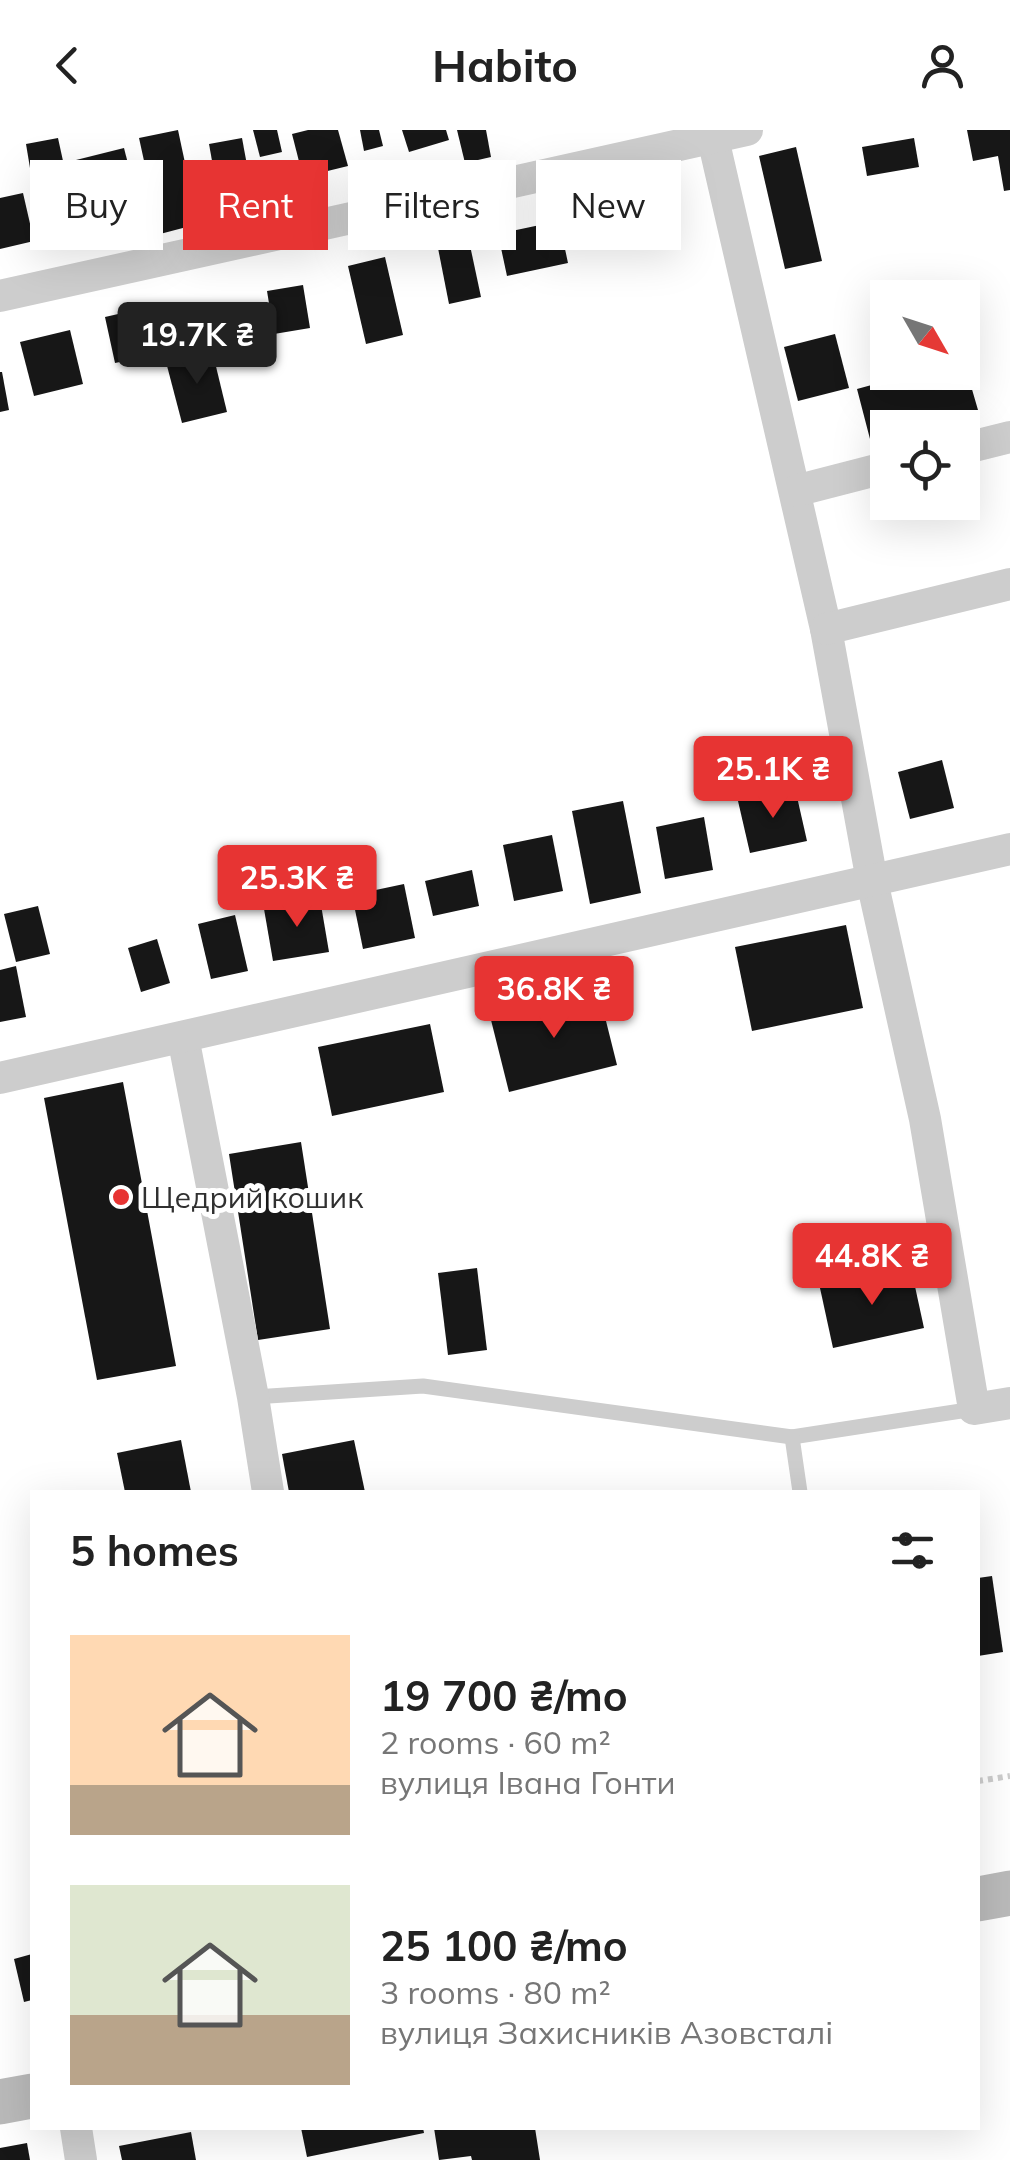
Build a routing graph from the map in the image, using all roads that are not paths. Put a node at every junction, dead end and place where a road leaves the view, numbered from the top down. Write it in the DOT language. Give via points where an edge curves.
graph roads {
  1 [pos="747,130"];
  2 [pos="712,134"];
  3 [pos="0,296"];
  4 [pos="1010,436"];
  5 [pos="980,444"];
  6 [pos="870,472"];
  7 [pos="794,491"];
  8 [pos="1010,584"];
  9 [pos="826,628"];
  10 [pos="1010,849"];
  11 [pos="872,881"];
  12 [pos="183,1036"];
  13 [pos="0,1078"];
  14 [pos="253,1397"];
  15 [pos="1010,1404"];
  16 [pos="974,1409"];
  17 [pos="792,1438"];
  18 [pos="268,1490"];
  19 [pos="800,1490"];
  20 [pos="1010,1893"];
  21 [pos="980,1899"];
  22 [pos="30,2096"];
  23 [pos="0,2102"];
  24 [pos="76,2130"];
  25 [pos="81,2160"];
  1 -- 2 [label="street"];
  2 -- 3 [label="street"];
  2 -- 7 [label="street"];
  4 -- 5 [label="street"];
  6 -- 7 [label="street"];
  7 -- 9 [label="street"];
  8 -- 9 [label="street"];
  9 -- 11 [label="street"];
  10 -- 11 [label="street"];
  11 -- 12 [label="street"];
  11 -- 16 [label="street" via="925,1119"];
  12 -- 13 [label="street"];
  12 -- 14 [label="street"];
  14 -- 17 [label="lane" via="424,1386"];
  14 -- 18 [label="street"];
  15 -- 16 [label="street"];
  16 -- 17 [label="lane"];
  17 -- 19 [label="lane"];
  20 -- 21 [label="main road"];
  22 -- 23 [label="main road"];
  24 -- 25 [label="street"];
}
